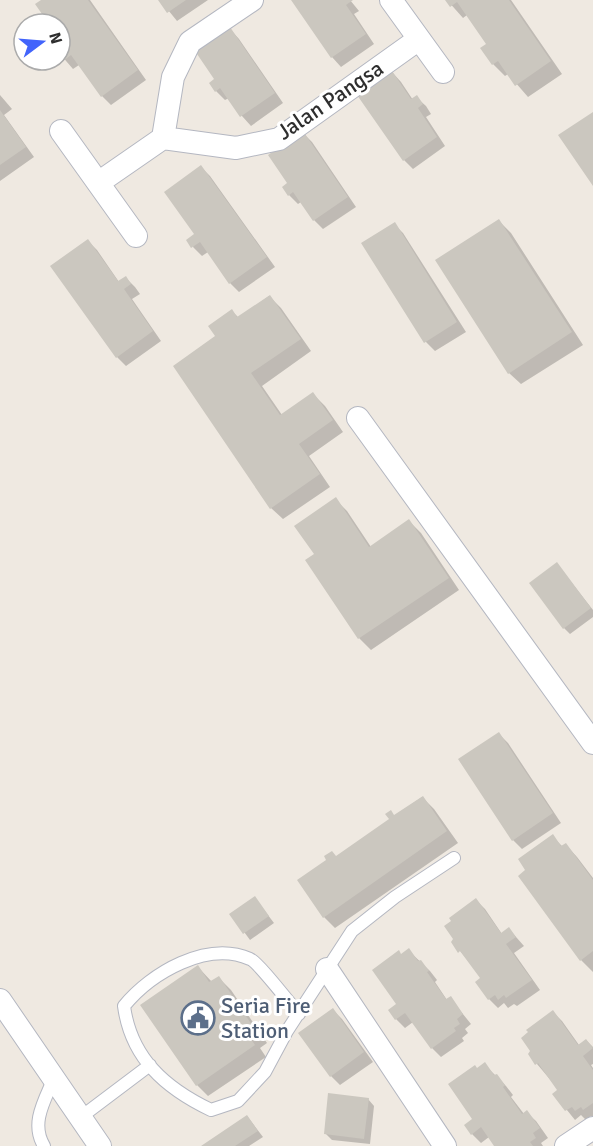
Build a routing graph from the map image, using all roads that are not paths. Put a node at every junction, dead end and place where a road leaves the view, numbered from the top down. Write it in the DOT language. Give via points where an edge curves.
graph roads {
  1 [pos="252,0"];
  2 [pos="391,0"];
  3 [pos="419,39"];
  4 [pos="443,72"];
  5 [pos="61,131"];
  6 [pos="163,138"];
  7 [pos="98,183"];
  8 [pos="136,236"];
  9 [pos="358,418"];
  10 [pos="593,743"];
  11 [pos="454,858"];
  12 [pos="327,969"];
  13 [pos="0,1000"];
  14 [pos="299,1014"];
  15 [pos="150,1065"];
  16 [pos="54,1078"];
  17 [pos="81,1118"];
  18 [pos="593,1128"];
  19 [pos="44,1146"];
  20 [pos="100,1146"];
  21 [pos="445,1146"];
  22 [pos="568,1146"];
  1 -- 6 [label="street" via="190,42 173,77"];
  2 -- 3 [label="street"];
  3 -- 4 [label="street"];
  3 -- 6 [label="street, Jalan Pangsa" via="279,139 236,148"];
  5 -- 7 [label="street"];
  6 -- 7 [label="street"];
  7 -- 8 [label="street"];
  9 -- 10 [label="street"];
  11 -- 12 [label="lane" via="395,897 352,932"];
  12 -- 14 [label="lane"];
  12 -- 21 [label="street"];
  13 -- 16 [label="street"];
  14 -- 15 [label="lane" via="265,1072 238,1101 211,1110 161,1080"];
  14 -- 15 [label="lane" via="252,959 226,953 204,954 138,990 124,1006 127,1028"];
  15 -- 17 [label="lane"];
  16 -- 17 [label="street"];
  16 -- 19 [label="lane" via="38,1116"];
  17 -- 20 [label="street"];
  18 -- 22 [label="street"];
}
